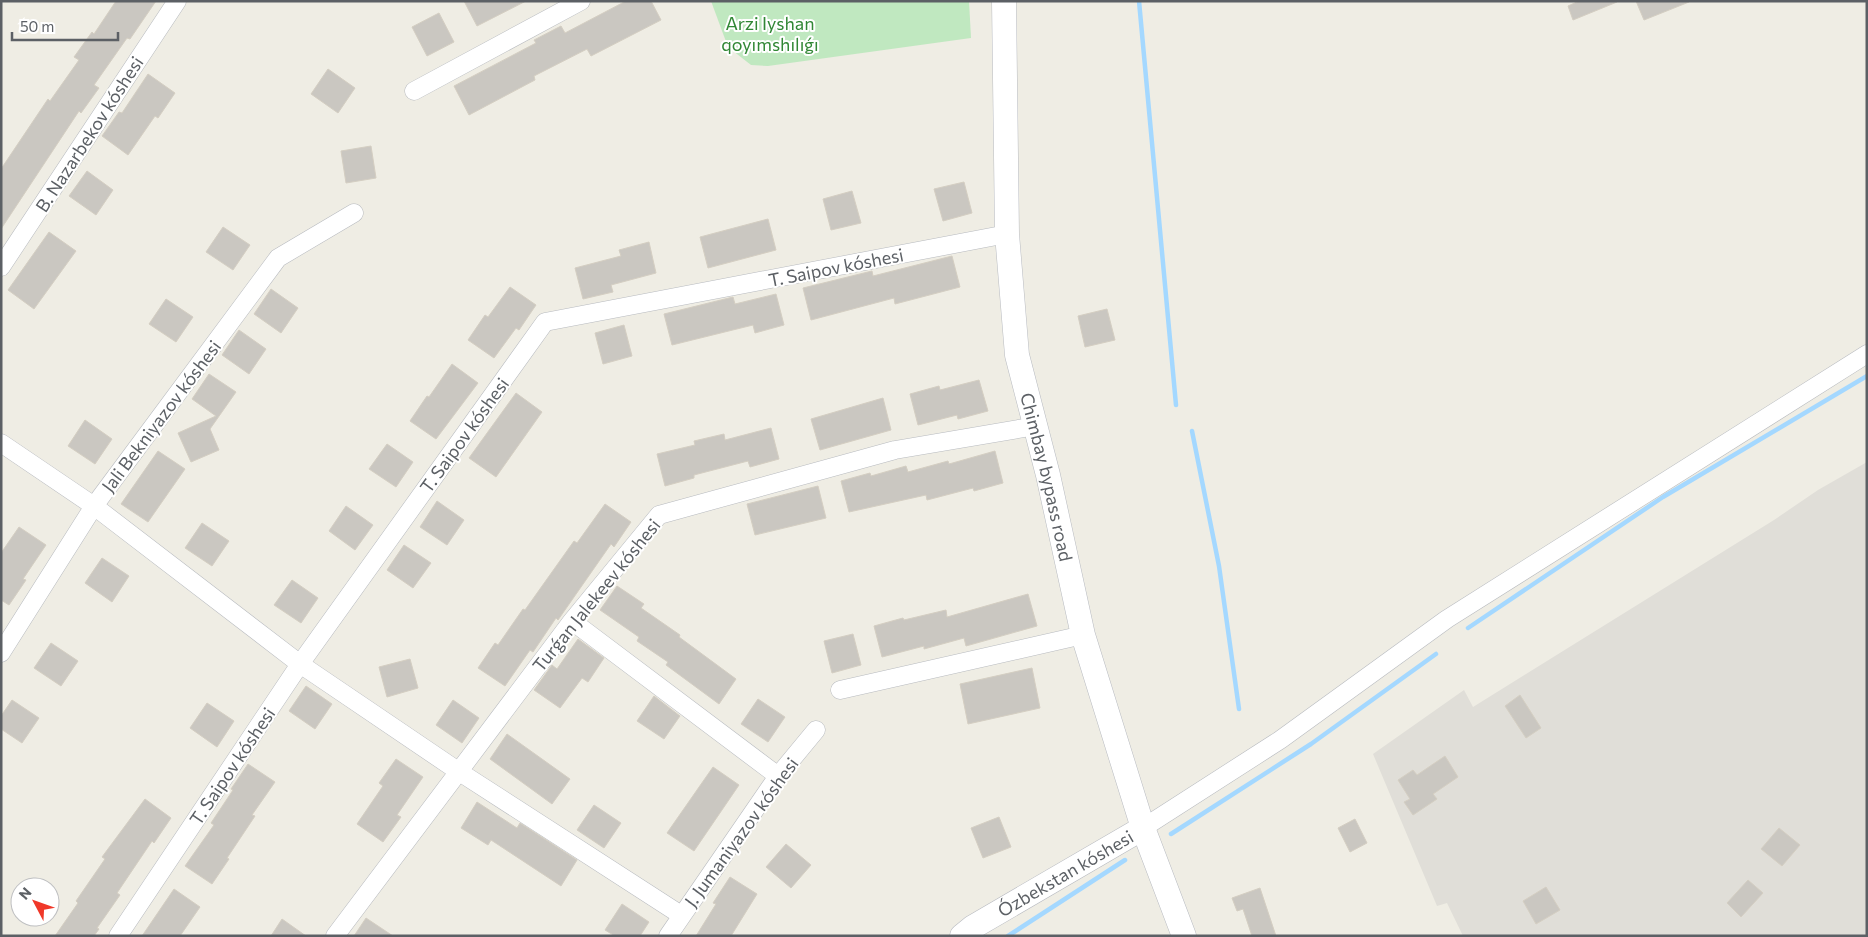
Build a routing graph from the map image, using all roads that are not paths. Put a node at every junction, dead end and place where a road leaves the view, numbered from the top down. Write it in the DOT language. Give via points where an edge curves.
graph roads {
  1 [pos="177,1"];
  2 [pos="581,1"];
  3 [pos="1004,1"];
  4 [pos="414,91"];
  5 [pos="354,213"];
  6 [pos="1007,234"];
  7 [pos="1,267"];
  8 [pos="1867,354"];
  9 [pos="1036,426"];
  10 [pos="1,444"];
  11 [pos="94,506"];
  12 [pos="572,621"];
  13 [pos="1084,635"];
  14 [pos="1,653"];
  15 [pos="300,664"];
  16 [pos="840,690"];
  17 [pos="816,730"];
  18 [pos="458,771"];
  19 [pos="778,776"];
  20 [pos="1143,828"];
  21 [pos="681,915"];
  22 [pos="118,936"];
  23 [pos="335,936"];
  24 [pos="668,936"];
  25 [pos="962,936"];
  26 [pos="1184,936"];
  1 -- 7 [label="street, B. Nazarbekov kóshesi"];
  2 -- 4 [label="street"];
  3 -- 6 [label="main road, Chimbay bypass road"];
  5 -- 11 [label="street, Jali Bekniyazov kóshesi" via="278,258"];
  6 -- 9 [label="main road, Chimbay bypass road" via="1017,355"];
  6 -- 15 [label="street, T. Saipov kóshesi" via="545,322"];
  8 -- 20 [label="street" via="1447,619 1280,740"];
  9 -- 12 [label="street, Turǵan Jalekeev kóshesi" via="895,450 659,515"];
  9 -- 13 [label="main road, Chimbay bypass road"];
  10 -- 11 [label="street"];
  11 -- 14 [label="street, Jali Bekniyazov kóshesi"];
  11 -- 15 [label="street"];
  12 -- 18 [label="street, Turǵan Jalekeev kóshesi"];
  12 -- 19 [label="street"];
  13 -- 16 [label="street"];
  13 -- 20 [label="main road, Chimbay bypass road"];
  15 -- 18 [label="street"];
  15 -- 22 [label="street, T. Saipov kóshesi"];
  17 -- 19 [label="street, J. Jumaniyazov kóshesi"];
  18 -- 21 [label="street"];
  18 -- 23 [label="street, Turǵan Jalekeev kóshesi"];
  19 -- 21 [label="street, J. Jumaniyazov kóshesi"];
  20 -- 25 [label="main road, Ózbekstan kóshesi"];
  20 -- 26 [label="main road, Chimbay bypass road"];
  21 -- 24 [label="street, J. Jumaniyazov kóshesi"];
}
